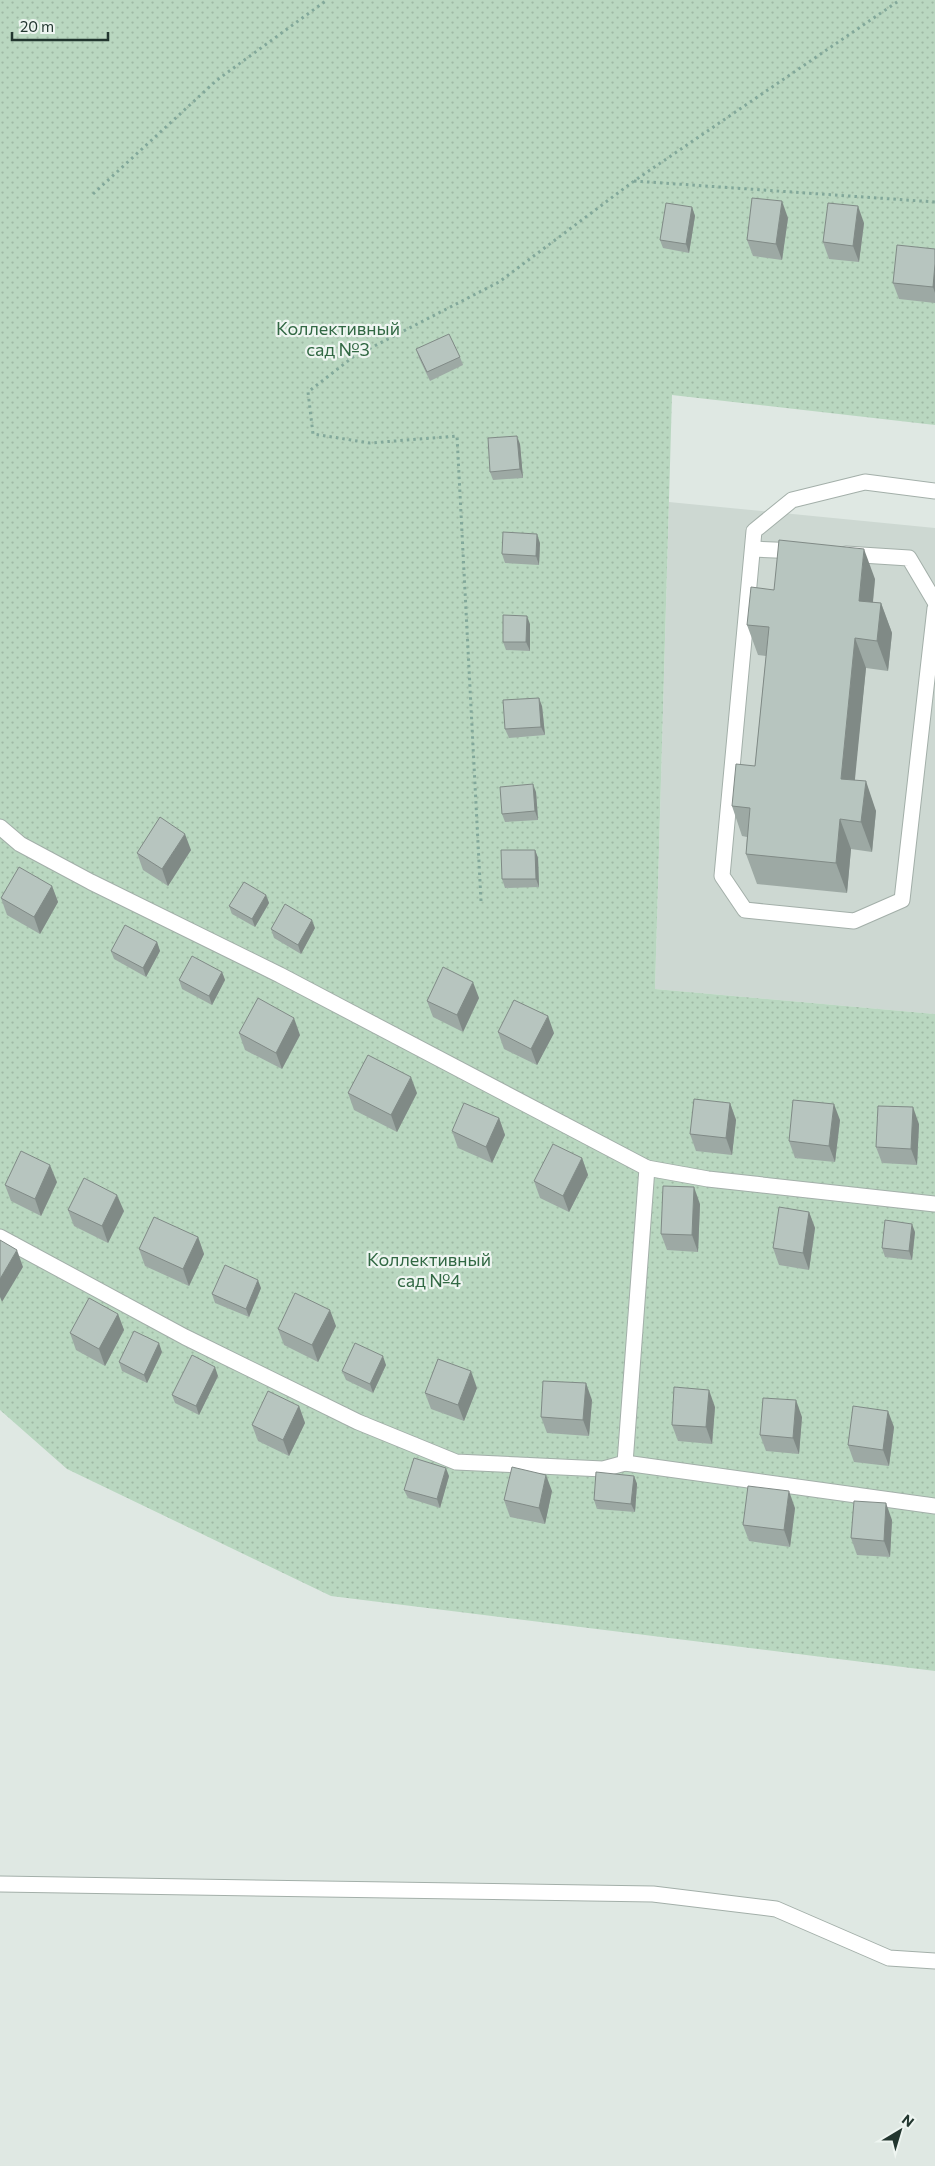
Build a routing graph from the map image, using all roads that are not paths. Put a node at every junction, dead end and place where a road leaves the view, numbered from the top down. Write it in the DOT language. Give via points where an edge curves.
graph roads {
  1 [pos="935,491"];
  2 [pos="753,548"];
  3 [pos="811,552"];
  4 [pos="831,553"];
  5 [pos="935,602"];
  6 [pos="935,608"];
  7 [pos="0,827"];
  8 [pos="647,1168"];
  9 [pos="935,1204"];
  10 [pos="0,1237"];
  11 [pos="625,1462"];
  12 [pos="935,1506"];
  13 [pos="0,1884"];
  14 [pos="935,1961"];
  1 -- 2 [label="lane" via="865,482 792,500 754,531"];
  2 -- 3 [label="lane"];
  2 -- 6 [label="lane" via="722,876 745,910 854,921 902,900"];
  4 -- 5 [label="lane" via="909,558"];
  7 -- 8 [label="lane" via="20,844 280,975"];
  8 -- 9 [label="lane" via="708,1179"];
  8 -- 11 [label="lane"];
  10 -- 11 [label="lane" via="185,1337 358,1422 456,1462 603,1470"];
  11 -- 12 [label="lane"];
  13 -- 14 [label="lane" via="653,1894 776,1909 889,1958"];
}
